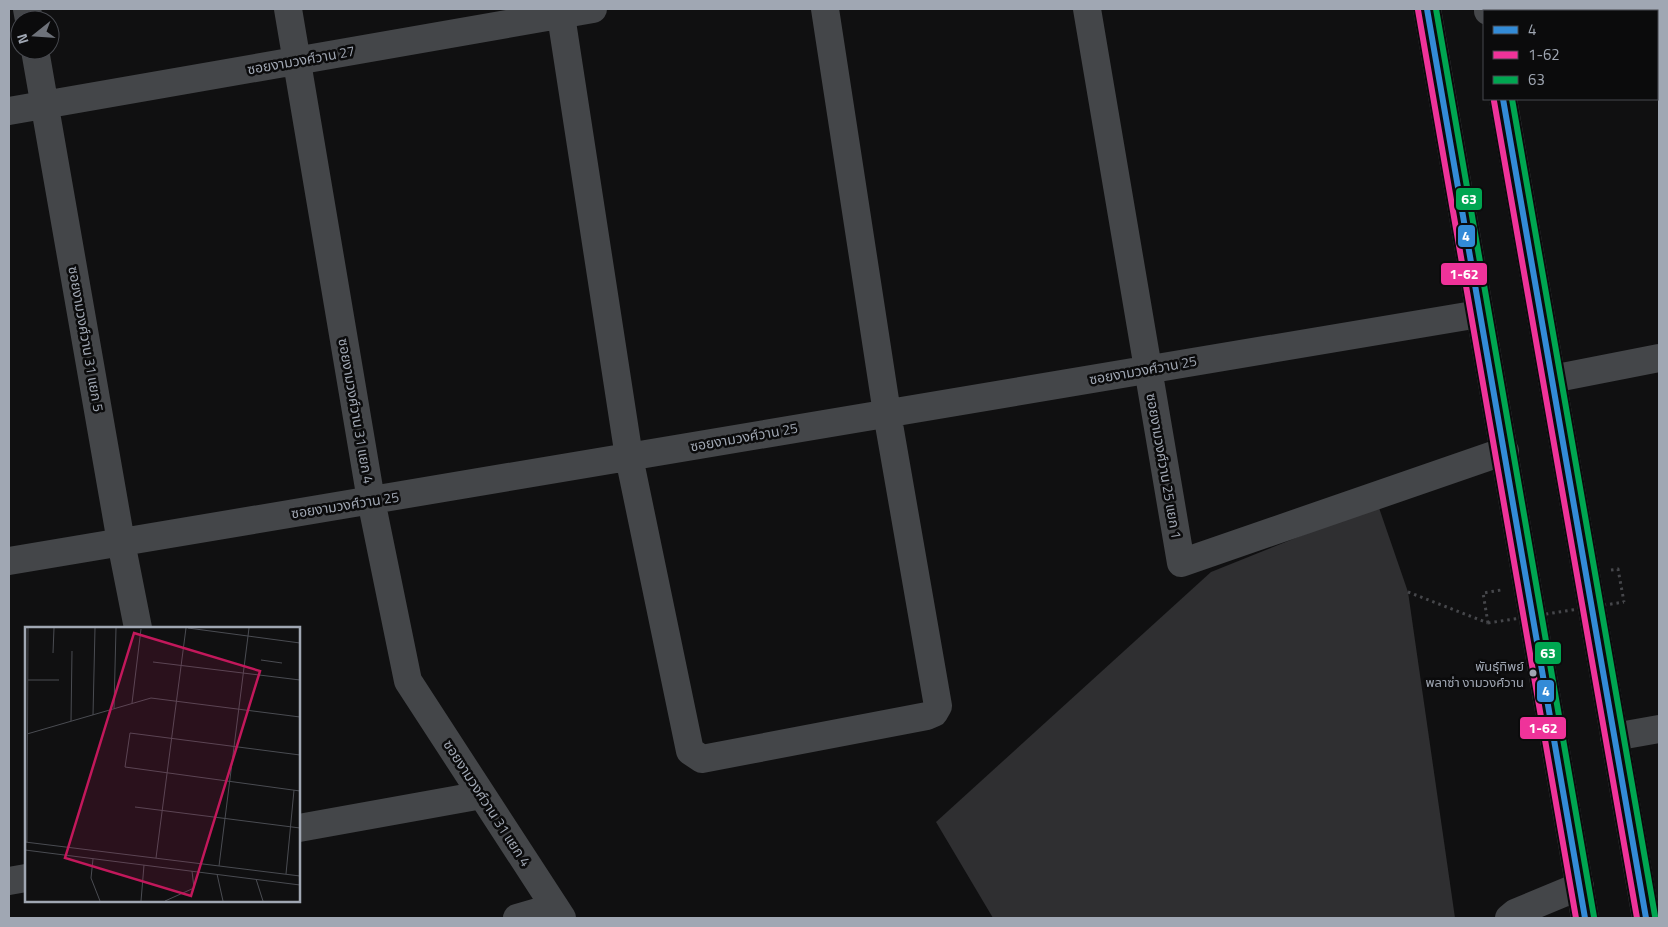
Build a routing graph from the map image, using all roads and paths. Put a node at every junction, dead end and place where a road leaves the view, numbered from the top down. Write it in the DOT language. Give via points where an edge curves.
graph roads {
  1 [pos="288,9"];
  2 [pos="593,9"];
  3 [pos="824,9"];
  4 [pos="1086,9"];
  5 [pos="1427,9"];
  6 [pos="560,12"];
  7 [pos="37,60"];
  8 [pos="297,61"];
  9 [pos="1503,100"];
  10 [pos="45,104"];
  11 [pos="9,110"];
  12 [pos="1479,314"];
  13 [pos="1659,358"];
  14 [pos="1147,370"];
  15 [pos="1552,379"];
  16 [pos="887,413"];
  17 [pos="1505,451"];
  18 [pos="628,457"];
  19 [pos="371,500"];
  20 [pos="121,542"];
  21 [pos="9,561"];
  22 [pos="1618,569"];
  23 [pos="1408,592"];
  24 [pos="1483,593"];
  25 [pos="1488,624"];
  26 [pos="138,627"];
  27 [pos="1659,729"];
  28 [pos="1614,737"];
  29 [pos="482,795"];
  30 [pos="300,828"];
  31 [pos="25,878"];
  32 [pos="9,881"];
  33 [pos="1580,886"];
  34 [pos="559,913"];
  35 [pos="517,918"];
  36 [pos="1509,918"];
  37 [pos="1586,918"];
  38 [pos="1646,918"];
  1 -- 8 [label="street, ซอยงามวงศ์วาน 31 แยก 4"];
  2 -- 6 [label="street, ซอยงามวงศ์วาน 27"];
  3 -- 16 [label="street"];
  4 -- 14 [label="street, ซอยงามวงศ์วาน 25 แยก 1"];
  5 -- 12 [label="main road"];
  6 -- 8 [label="street, ซอยงามวงศ์วาน 27"];
  6 -- 18 [label="street"];
  7 -- 10 [label="street, ซอยงามวงศ์วาน 31 แยก 5"];
  8 -- 10 [label="street, ซอยงามวงศ์วาน 27"];
  8 -- 19 [label="street, ซอยงามวงศ์วาน 31 แยก 4"];
  9 -- 15 [label="main road"];
  10 -- 11 [label="street, ซอยงามวงศ์วาน 27"];
  10 -- 20 [label="street, ซอยงามวงศ์วาน 31 แยก 5"];
  12 -- 14 [label="street, ซอยงามวงศ์วาน 25"];
  12 -- 17 [label="main road"];
  13 -- 15 [label="street"];
  14 -- 16 [label="street, ซอยงามวงศ์วาน 25"];
  14 -- 17 [label="street, ซอยงามวงศ์วาน 25 แยก 1" via="1181,563"];
  15 -- 28 [label="main road"];
  16 -- 18 [label="street, ซอยงามวงศ์วาน 25"];
  16 -- 18 [label="street" via="938,706 927,716 702,759 690,751"];
  17 -- 33 [label="main road"];
  18 -- 19 [label="street, ซอยงามวงศ์วาน 25"];
  19 -- 20 [label="street, ซอยงามวงศ์วาน 25"];
  19 -- 29 [label="street, ซอยงามวงศ์วาน 31 แยก 4" via="408,681"];
  20 -- 21 [label="street, ซอยงามวงศ์วาน 25"];
  20 -- 26 [label="street, ซอยงามวงศ์วาน 31 แยก 5"];
  22 -- 25 [label="path, bridge" via="1624,602"];
  23 -- 25 [label="path"];
  24 -- 25 [label="path"];
  27 -- 28 [label="street"];
  28 -- 38 [label="main road"];
  29 -- 30 [label="street"];
  29 -- 34 [label="street, ซอยงามวงศ์วาน 31 แยก 4"];
  31 -- 32 [label="street"];
  33 -- 36 [label="street"];
  33 -- 37 [label="main road"];
  34 -- 35 [label="street"];
}
